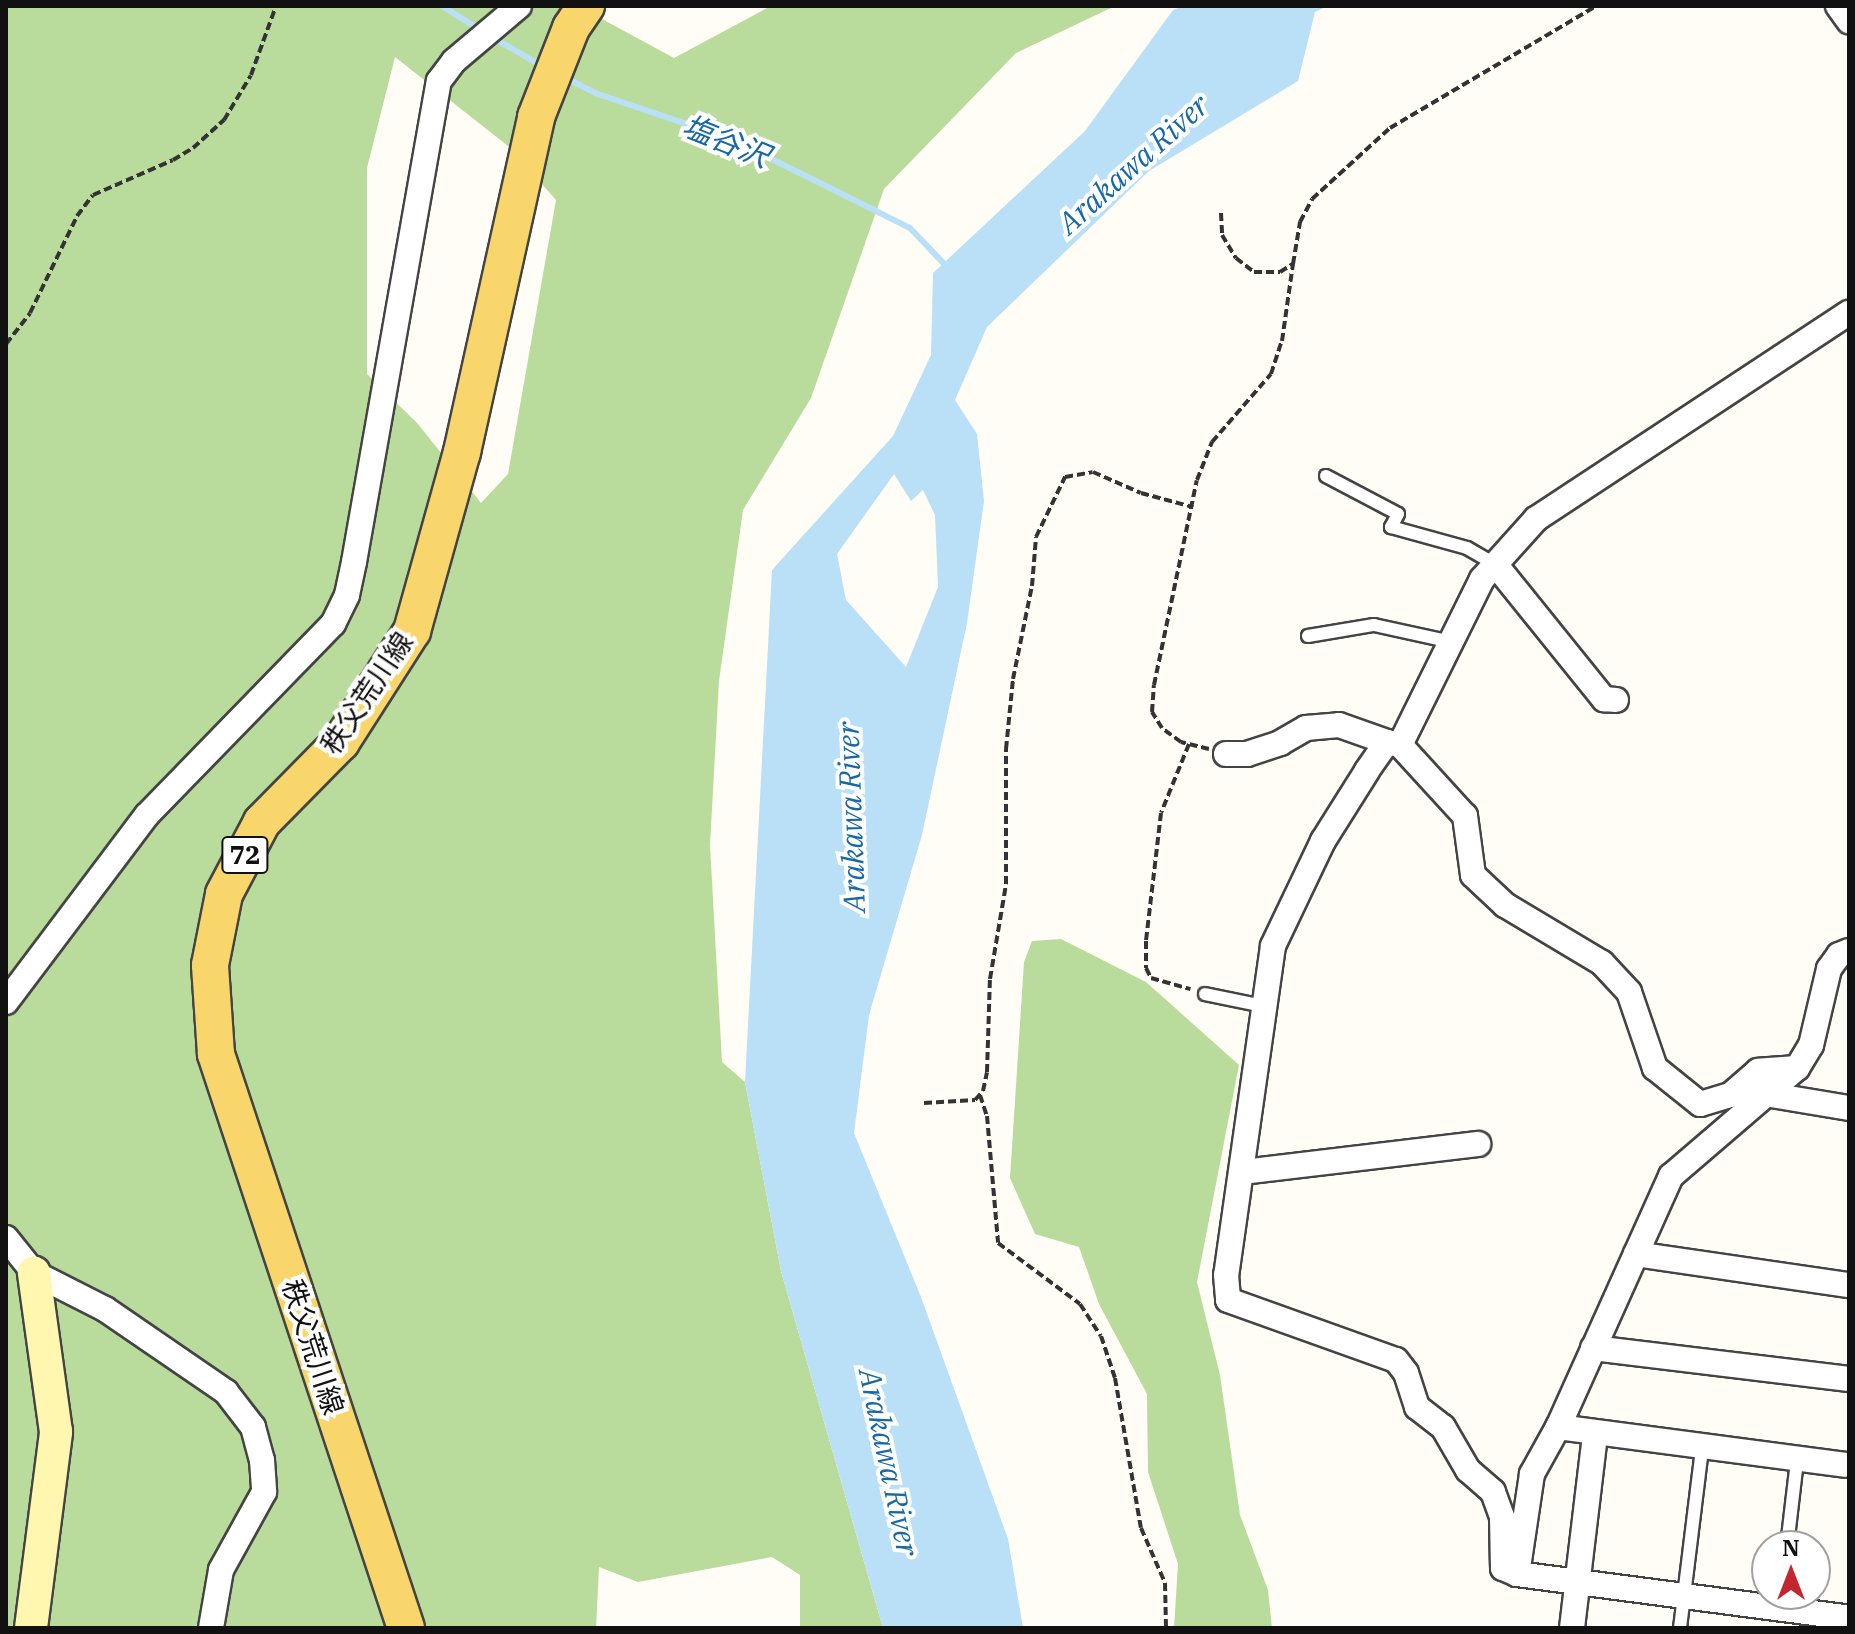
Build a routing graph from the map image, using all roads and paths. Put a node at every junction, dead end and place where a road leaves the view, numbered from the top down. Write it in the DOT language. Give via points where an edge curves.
graph roads {
  1 [pos="276,6"];
  2 [pos="519,6"];
  3 [pos="1596,6"];
  4 [pos="1838,6"];
  5 [pos="579,17"];
  6 [pos="1849,21"];
  7 [pos="1221,213"];
  8 [pos="1293,264"];
  9 [pos="1849,313"];
  10 [pos="6,344"];
  11 [pos="1326,476"];
  12 [pos="1193,507"];
  13 [pos="1495,564"];
  14 [pos="1308,636"];
  15 [pos="1451,642"];
  16 [pos="1616,700"];
  17 [pos="1189,744"];
  18 [pos="1394,744"];
  19 [pos="1226,754"];
  20 [pos="1849,951"];
  21 [pos="1205,994"];
  22 [pos="6,1002"];
  23 [pos="1263,1006"];
  24 [pos="1797,1068"];
  25 [pos="1765,1094"];
  26 [pos="980,1095"];
  27 [pos="924,1103"];
  28 [pos="1849,1108"];
  29 [pos="1478,1144"];
  30 [pos="1243,1172"];
  31 [pos="6,1238"];
  32 [pos="1636,1254"];
  33 [pos="34,1273"];
  34 [pos="1849,1285"];
  35 [pos="1593,1348"];
  36 [pos="1849,1379"];
  37 [pos="1558,1427"];
  38 [pos="1595,1434"];
  39 [pos="1702,1448"];
  40 [pos="1797,1461"];
  41 [pos="1848,1466"];
  42 [pos="1789,1530"];
  43 [pos="1517,1574"];
  44 [pos="1579,1583"];
  45 [pos="1684,1598"];
  46 [pos="1751,1601"];
  47 [pos="1814,1610"];
  48 [pos="1849,1618"];
  49 [pos="31,1628"];
  50 [pos="211,1628"];
  51 [pos="406,1628"];
  52 [pos="1166,1628"];
  53 [pos="1572,1628"];
  54 [pos="1680,1628"];
  1 -- 10 [label="path" via="251,75 224,120 173,160 93,195 77,216 30,313"];
  2 -- 22 [label="street" via="454,61 439,81 354,562 333,624 147,815"];
  3 -- 8 [label="path" via="1390,128 1312,199 1300,222"];
  4 -- 6 [label="street"];
  5 -- 51 [label="main road, 秩父荒川線 / 72" via="536,117 462,452 412,631 341,742 262,822 224,894 210,965 216,1054"];
  7 -- 8 [label="path" via="1222,235 1236,258 1254,272 1280,272"];
  8 -- 12 [label="path" via="1282,341 1271,374 1212,442"];
  9 -- 13 [label="street" via="1536,519"];
  11 -- 13 [label="lane" via="1398,514 1391,527 1467,548"];
  12 -- 17 [label="path" via="1152,712 1162,728"];
  12 -- 26 [label="path" via="1093,472 1065,477 1036,537 1013,679 1006,749 1006,884 990,979 987,1072"];
  13 -- 15 [label="street"];
  13 -- 16 [label="street" via="1604,699"];
  14 -- 15 [label="lane" via="1374,625"];
  15 -- 18 [label="street"];
  17 -- 19 [label="path"];
  17 -- 21 [label="path" via="1161,813 1146,968 1151,978"];
  18 -- 19 [label="street" via="1339,725 1306,728 1247,754"];
  18 -- 23 [label="street" via="1323,841 1273,946"];
  18 -- 24 [label="street" via="1465,816 1473,875 1505,905 1602,963 1629,992 1655,1068 1700,1104 1730,1095 1758,1071"];
  20 -- 24 [label="street" via="1829,969 1811,1045"];
  21 -- 23 [label="lane"];
  23 -- 30 [label="street"];
  24 -- 25 [label="street"];
  25 -- 28 [label="street"];
  25 -- 32 [label="street" via="1671,1176"];
  26 -- 27 [label="path" via="956,1103"];
  26 -- 52 [label="path" via="987,1116 998,1243 1080,1304 1101,1336 1115,1378 1141,1528 1165,1583"];
  29 -- 30 [label="street"];
  30 -- 43 [label="street" via="1226,1275 1228,1300 1396,1360 1417,1407 1443,1427 1468,1470 1493,1492 1502,1517 1503,1568"];
  31 -- 33 [label="street"];
  32 -- 34 [label="street"];
  32 -- 35 [label="street"];
  33 -- 49 [label="street" via="56,1432"];
  33 -- 50 [label="street" via="105,1309 183,1359 226,1392 253,1427 264,1492 221,1570"];
  35 -- 36 [label="street"];
  35 -- 37 [label="street"];
  37 -- 38 [label="street"];
  37 -- 43 [label="street" via="1532,1474"];
  38 -- 39 [label="street"];
  38 -- 44 [label="street"];
  39 -- 40 [label="street"];
  39 -- 45 [label="lane"];
  40 -- 41 [label="street"];
  40 -- 42 [label="lane"];
  43 -- 44 [label="street"];
  44 -- 45 [label="street"];
  44 -- 53 [label="street"];
  45 -- 46 [label="street"];
  45 -- 54 [label="lane"];
  47 -- 48 [label="street"];
}
